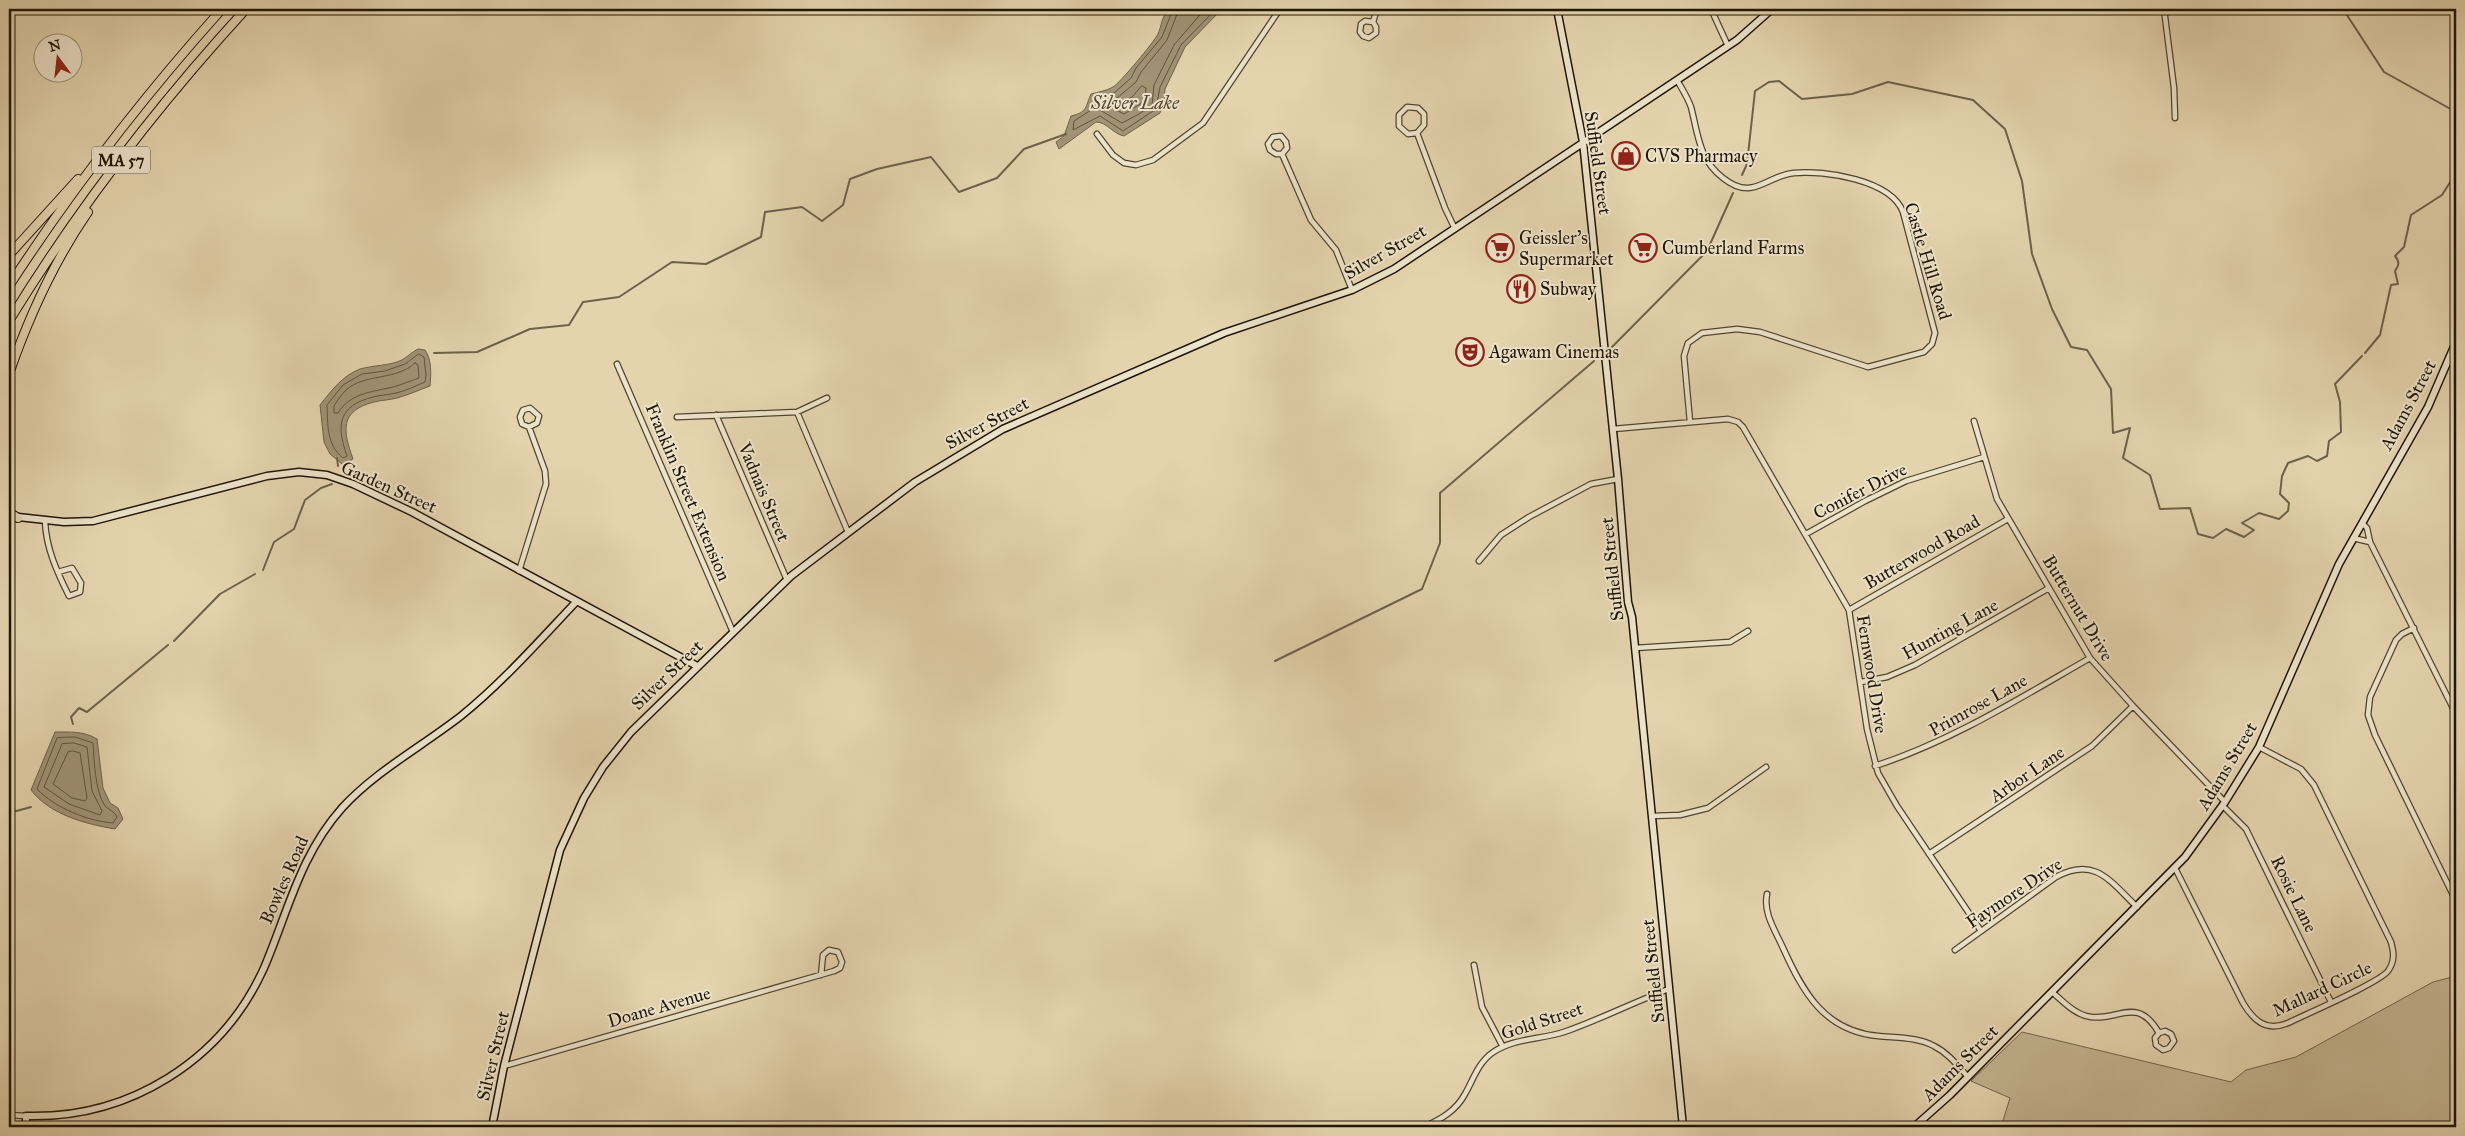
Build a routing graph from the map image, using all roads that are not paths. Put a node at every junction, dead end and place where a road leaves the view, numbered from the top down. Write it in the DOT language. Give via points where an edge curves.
graph roads {
  1 [pos="222,9"];
  2 [pos="246,9"];
  3 [pos="1280,9"];
  4 [pos="1377,9"];
  5 [pos="1557,9"];
  6 [pos="1711,9"];
  7 [pos="1772,9"];
  8 [pos="2164,9"];
  9 [pos="1373,22"];
  10 [pos="1728,46"];
  11 [pos="1676,80"];
  12 [pos="2175,118"];
  13 [pos="152,120"];
  14 [pos="1417,133"];
  15 [pos="1097,134"];
  16 [pos="113,141"];
  17 [pos="1583,142"];
  18 [pos="1282,154"];
  19 [pos="1455,229"];
  20 [pos="9,255"];
  21 [pos="9,286"];
  22 [pos="1352,290"];
  23 [pos="9,321"];
  24 [pos="2456,342"];
  25 [pos="617,364"];
  26 [pos="9,374"];
  27 [pos="828,398"];
  28 [pos="797,412"];
  29 [pos="716,415"];
  30 [pos="677,417"];
  31 [pos="1974,421"];
  32 [pos="1690,422"];
  33 [pos="529,427"];
  34 [pos="1613,430"];
  35 [pos="1984,457"];
  36 [pos="1618,479"];
  37 [pos="9,512"];
  38 [pos="9,516"];
  39 [pos="18,518"];
  40 [pos="2008,519"];
  41 [pos="45,521"];
  42 [pos="2360,522"];
  43 [pos="848,532"];
  44 [pos="1806,534"];
  45 [pos="2353,538"];
  46 [pos="2370,542"];
  47 [pos="1479,561"];
  48 [pos="519,571"];
  49 [pos="58,572"];
  50 [pos="787,580"];
  51 [pos="2049,588"];
  52 [pos="576,602"];
  53 [pos="1849,610"];
  54 [pos="2414,628"];
  55 [pos="733,632"];
  56 [pos="1748,632"];
  57 [pos="1635,648"];
  58 [pos="2090,658"];
  59 [pos="698,666"];
  60 [pos="1861,682"];
  61 [pos="2133,706"];
  62 [pos="2456,714"];
  63 [pos="2259,747"];
  64 [pos="1766,766"];
  65 [pos="1875,766"];
  66 [pos="2224,804"];
  67 [pos="1652,816"];
  68 [pos="1929,854"];
  69 [pos="2175,868"];
  70 [pos="1768,894"];
  71 [pos="2456,901"];
  72 [pos="2137,907"];
  73 [pos="1981,931"];
  74 [pos="1955,950"];
  75 [pos="1474,965"];
  76 [pos="821,975"];
  77 [pos="1669,989"];
  78 [pos="2052,992"];
  79 [pos="2331,1002"];
  80 [pos="2159,1032"];
  81 [pos="1503,1047"];
  82 [pos="504,1066"];
  83 [pos="1968,1076"];
  84 [pos="9,1114"];
  85 [pos="26,1116"];
  86 [pos="26,1127"];
  87 [pos="492,1127"];
  88 [pos="1424,1127"];
  89 [pos="1683,1127"];
  90 [pos="1914,1127"];
  1 -- 16 [label="highway, MA 57"];
  2 -- 13 [label="highway, MA 57"];
  3 -- 15 [label="street" via="1203,123 1153,160 1136,165 1124,163"];
  4 -- 9 [label="street"];
  5 -- 17 [label="street, Suffield Street"];
  6 -- 10 [label="street"];
  7 -- 10 [label="street, Silver Street"];
  8 -- 12 [label="street"];
  10 -- 11 [label="street, Silver Street"];
  11 -- 17 [label="street, Silver Street"];
  11 -- 32 [label="street, Castle Hill Road" via="1691,107 1703,155 1714,170 1731,184 1752,188 1792,174 1831,175 1867,184 1896,198 1903,212 1935,333 1932,344 1924,352 1868,367 1753,330 1718,330 1698,334 1688,343 1684,356"];
  13 -- 23 [label="highway, MA 57" via="68,232"];
  13 -- 26 [label="highway" via="56,262 34,307"];
  14 -- 14 [label="street" via="1423,128 1425,117 1418,108 1407,108 1399,115 1398,124 1405,132"];
  14 -- 19 [label="street"];
  16 -- 20 [label="highway"];
  16 -- 21 [label="highway, MA 57"];
  17 -- 19 [label="street, Silver Street"];
  17 -- 34 [label="street, Suffield Street"];
  18 -- 18 [label="street" via="1287,148 1286,140 1281,136 1273,137 1269,142 1270,150"];
  18 -- 22 [label="street" via="1311,220 1336,250"];
  19 -- 22 [label="street, Silver Street" via="1394,269"];
  22 -- 43 [label="street, Silver Street" via="1224,333 1003,430 934,469"];
  24 -- 42 [label="street, Adams Street" via="2428,407"];
  25 -- 55 [label="street, Franklin Street Extension"];
  27 -- 28 [label="street"];
  28 -- 29 [label="street"];
  28 -- 43 [label="street"];
  29 -- 30 [label="street"];
  29 -- 50 [label="street, Vadnais Street"];
  31 -- 35 [label="street, Butternut Drive"];
  32 -- 34 [label="street"];
  32 -- 44 [label="street, Fernwood Drive" via="1736,420"];
  33 -- 33 [label="street" via="537,423 539,416 530,408 523,410 520,417 522,424"];
  33 -- 48 [label="street" via="545,471 546,484"];
  34 -- 36 [label="street, Suffield Street"];
  35 -- 40 [label="street, Butternut Drive" via="1997,498"];
  35 -- 44 [label="street, Conifer Drive" via="1906,481"];
  36 -- 47 [label="street" via="1590,484 1530,517 1501,535"];
  36 -- 57 [label="street, Suffield Street"];
  37 -- 39 [label="highway"];
  38 -- 39 [label="street, Garden Street"];
  39 -- 41 [label="street, Garden Street"];
  40 -- 51 [label="street, Butternut Drive"];
  40 -- 53 [label="street, Butterwood Road"];
  41 -- 48 [label="street, Garden Street" via="104,519 262,476 310,472 353,484 436,524"];
  41 -- 49 [label="street" via="45,538"];
  42 -- 45 [label="street, Adams Street"];
  42 -- 46 [label="street" via="2366,528"];
  43 -- 50 [label="street, Silver Street"];
  44 -- 53 [label="street, Fernwood Drive"];
  45 -- 46 [label="street"];
  45 -- 63 [label="street, Adams Street"];
  46 -- 54 [label="street"];
  48 -- 52 [label="street, Garden Street"];
  49 -- 49 [label="street" via="69,596 80,592 82,584 72,568"];
  50 -- 55 [label="street, Silver Street"];
  51 -- 58 [label="street, Butternut Drive"];
  51 -- 60 [label="street, Hunting Lane" via="1915,665 1887,677"];
  52 -- 59 [label="street, Garden Street"];
  52 -- 85 [label="street, Bowles Road" via="488,693 377,776 336,815 316,842 300,873 252,991 236,1017 204,1052 160,1084 115,1104 72,1114"];
  53 -- 60 [label="street, Fernwood Drive"];
  54 -- 62 [label="street"];
  54 -- 71 [label="street" via="2402,634 2392,647 2370,697 2368,715 2374,735"];
  55 -- 59 [label="street, Silver Street"];
  56 -- 57 [label="street" via="1730,642"];
  57 -- 67 [label="street, Suffield Street"];
  58 -- 61 [label="street, Butternut Drive"];
  58 -- 65 [label="street, Primrose Lane" via="1954,736"];
  59 -- 82 [label="street, Silver Street" via="614,752 593,782 567,830"];
  60 -- 65 [label="street, Fernwood Drive"];
  61 -- 66 [label="street, Butternut Drive"];
  61 -- 68 [label="street, Arbor Lane" via="2092,746"];
  63 -- 66 [label="street, Adams Street"];
  63 -- 79 [label="street, Mallard Circle" via="2299,768 2311,779 2392,947 2393,960 2385,974"];
  64 -- 67 [label="street" via="1708,808 1680,815"];
  65 -- 68 [label="street, Fernwood Drive" via="1889,794"];
  66 -- 69 [label="street, Adams Street"];
  66 -- 79 [label="street, Rosie Lane" via="2246,829"];
  67 -- 77 [label="street, Suffield Street"];
  68 -- 73 [label="street, Fernwood Drive"];
  69 -- 72 [label="street, Adams Street"];
  69 -- 79 [label="street, Mallard Circle" via="2243,1003 2256,1021 2268,1027 2279,1026"];
  70 -- 83 [label="street" via="1766,910 1798,982 1820,1010 1839,1024 1863,1034 1930,1044"];
  72 -- 73 [label="street, Faymore Drive" via="2103,875 2091,869 2079,869 2056,877"];
  72 -- 78 [label="street, Adams Street"];
  73 -- 74 [label="street, Faymore Drive"];
  75 -- 81 [label="street" via="1482,1006"];
  76 -- 76 [label="street, Doane Avenue" via="840,968 842,960 838,952 829,950 823,954"];
  76 -- 82 [label="street, Doane Avenue"];
  77 -- 81 [label="street, Gold Street" via="1564,1031 1519,1040"];
  77 -- 89 [label="street, Suffield Street"];
  78 -- 80 [label="street" via="2088,1016 2138,1013"];
  78 -- 83 [label="street, Adams Street"];
  80 -- 80 [label="street" via="2165,1031 2172,1036 2173,1043 2169,1048 2163,1050 2157,1046 2155,1038"];
  81 -- 88 [label="street, Gold Street" via="1490,1054 1482,1064 1454,1109"];
  82 -- 87 [label="street, Silver Street"];
  83 -- 90 [label="street, Adams Street"];
  84 -- 85 [label="street, Bowles Road"];
  85 -- 86 [label="street"];
}
